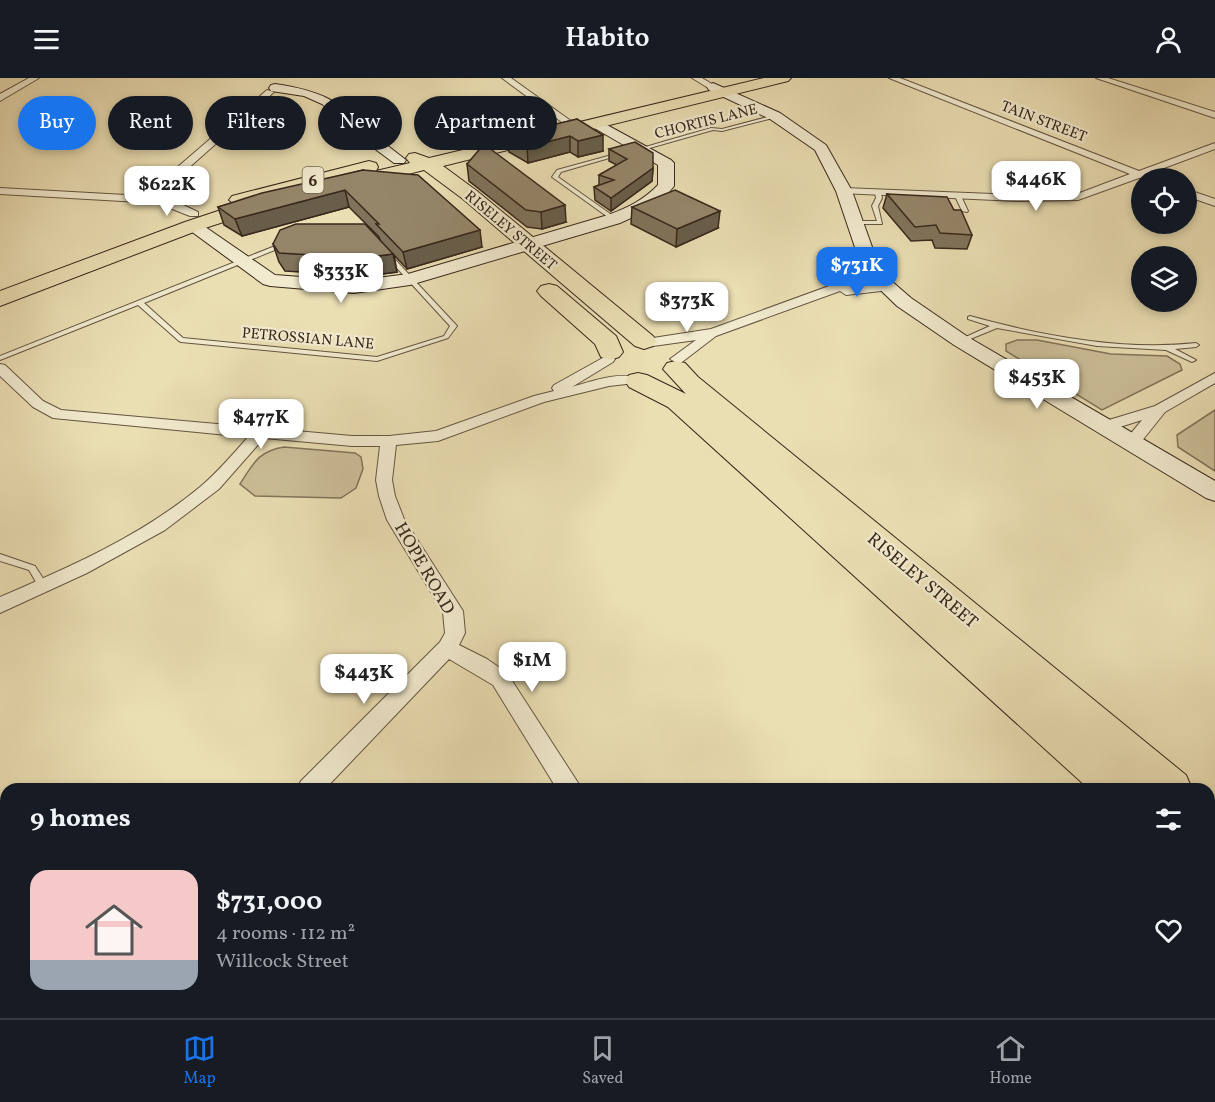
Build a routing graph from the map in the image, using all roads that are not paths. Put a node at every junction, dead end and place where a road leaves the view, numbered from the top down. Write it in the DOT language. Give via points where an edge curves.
graph roads {
  1 [pos="35,78"];
  2 [pos="287,78"];
  3 [pos="506,78"];
  4 [pos="696,78"];
  5 [pos="749,78"];
  6 [pos="783,78"];
  7 [pos="893,78"];
  8 [pos="1100,78"];
  9 [pos="719,89"];
  10 [pos="272,90"];
  11 [pos="0,98"];
  12 [pos="1215,115"];
  13 [pos="775,116"];
  14 [pos="566,121"];
  15 [pos="596,123"];
  16 [pos="1215,146"];
  17 [pos="643,148"];
  18 [pos="421,168"];
  19 [pos="1165,168"];
  20 [pos="1131,172"];
  21 [pos="1131,181"];
  22 [pos="0,191"];
  23 [pos="844,191"];
  24 [pos="878,193"];
  25 [pos="958,196"];
  26 [pos="1197,196"];
  27 [pos="147,199"];
  28 [pos="1215,203"];
  29 [pos="965,211"];
  30 [pos="614,219"];
  31 [pos="193,220"];
  32 [pos="854,223"];
  33 [pos="288,242"];
  34 [pos="381,248"];
  35 [pos="518,248"];
  36 [pos="241,261"];
  37 [pos="410,279"];
  38 [pos="879,281"];
  39 [pos="0,285"];
  40 [pos="829,292"];
  41 [pos="0,298"];
  42 [pos="139,302"];
  43 [pos="970,318"];
  44 [pos="996,326"];
  45 [pos="714,333"];
  46 [pos="649,341"];
  47 [pos="961,341"];
  48 [pos="1196,345"];
  49 [pos="1167,348"];
  50 [pos="609,356"];
  51 [pos="0,358"];
  52 [pos="1192,360"];
  53 [pos="677,364"];
  54 [pos="3,375"];
  55 [pos="1215,377"];
  56 [pos="634,380"];
  57 [pos="539,399"];
  58 [pos="1160,409"];
  59 [pos="1104,427"];
  60 [pos="260,433"];
  61 [pos="389,441"];
  62 [pos="1131,443"];
  63 [pos="1215,492"];
  64 [pos="0,557"];
  65 [pos="43,586"];
  66 [pos="0,605"];
  67 [pos="447,648"];
  68 [pos="315,783"];
  69 [pos="566,783"];
  70 [pos="1113,783"];
  71 [pos="1164,783"];
  1 -- 11 [label="street"];
  2 -- 10 [label="street"];
  3 -- 14 [label="street"];
  4 -- 9 [label="street"];
  5 -- 9 [label="highway, 6"];
  6 -- 9 [label="highway, 6"];
  7 -- 20 [label="street, TAIN STREET"];
  8 -- 12 [label="street"];
  9 -- 13 [label="street"];
  9 -- 14 [label="highway, 6"];
  9 -- 15 [label="highway, 6"];
  10 -- 18 [label="street, RISELEY STREET" via="310,93 332,102 379,147"];
  10 -- 27 [label="street"];
  13 -- 17 [label="lane, CHORTIS LANE"];
  13 -- 23 [label="street" via="821,148"];
  14 -- 18 [label="highway, 6"];
  15 -- 17 [label="street"];
  15 -- 18 [label="highway, 6"];
  16 -- 19 [label="street"];
  17 -- 30 [label="street" via="666,163 666,186 644,207"];
  17 -- 30 [label="lane, CHORTIS LANE" via="559,171 555,177"];
  18 -- 31 [label="highway, 6"];
  18 -- 31 [label="highway, 6" via="262,193"];
  18 -- 35 [label="highway, RISELEY STREET"];
  21 -- 25 [label="street" via="1078,197"];
  22 -- 27 [label="street"];
  23 -- 24 [label="street"];
  23 -- 32 [label="street"];
  24 -- 25 [label="street"];
  24 -- 32 [label="lane" via="875,206 880,223"];
  25 -- 29 [label="lane"];
  26 -- 28 [label="street"];
  27 -- 31 [label="street" via="166,201"];
  30 -- 35 [label="street"];
  31 -- 36 [label="street"];
  31 -- 39 [label="highway, 6"];
  31 -- 41 [label="highway, 6"];
  32 -- 38 [label="street"];
  33 -- 36 [label="lane"];
  34 -- 37 [label="lane"];
  35 -- 37 [label="street"];
  35 -- 46 [label="highway, RISELEY STREET"];
  35 -- 50 [label="highway, RISELEY STREET" via="607,341"];
  36 -- 37 [label="street" via="270,280 354,287"];
  36 -- 42 [label="lane"];
  37 -- 42 [label="lane, PETROSSIAN LANE" via="454,326 446,337 377,359 181,340"];
  38 -- 40 [label="street"];
  38 -- 40 [label="street"];
  38 -- 47 [label="street"];
  40 -- 45 [label="street"];
  42 -- 51 [label="lane"];
  43 -- 44 [label="lane"];
  44 -- 47 [label="lane"];
  44 -- 49 [label="lane" via="1097,344"];
  45 -- 46 [label="street"];
  45 -- 53 [label="street"];
  46 -- 50 [label="highway" via="618,346"];
  46 -- 53 [label="highway, RISELEY STREET" via="666,346"];
  47 -- 59 [label="street"];
  48 -- 49 [label="lane"];
  49 -- 52 [label="lane"];
  50 -- 56 [label="highway, RISELEY STREET" via="613,371"];
  50 -- 57 [label="street"];
  53 -- 56 [label="highway" via="668,376 653,381"];
  53 -- 71 [label="highway, RISELEY STREET" via="698,390"];
  54 -- 60 [label="street" via="58,415"];
  55 -- 58 [label="street"];
  56 -- 57 [label="street"];
  56 -- 70 [label="highway, RISELEY STREET" via="678,401"];
  57 -- 61 [label="street" via="438,435"];
  58 -- 59 [label="street"];
  58 -- 62 [label="street"];
  59 -- 62 [label="street"];
  60 -- 61 [label="street"];
  60 -- 65 [label="street" via="187,506 131,541"];
  61 -- 67 [label="street, HOPE ROAD" via="384,480 387,496 396,520 453,611 455,633"];
  62 -- 63 [label="street"];
  64 -- 65 [label="lane" via="32,568"];
  65 -- 66 [label="street"];
  67 -- 68 [label="street"];
  67 -- 69 [label="street" via="500,679"];
}
